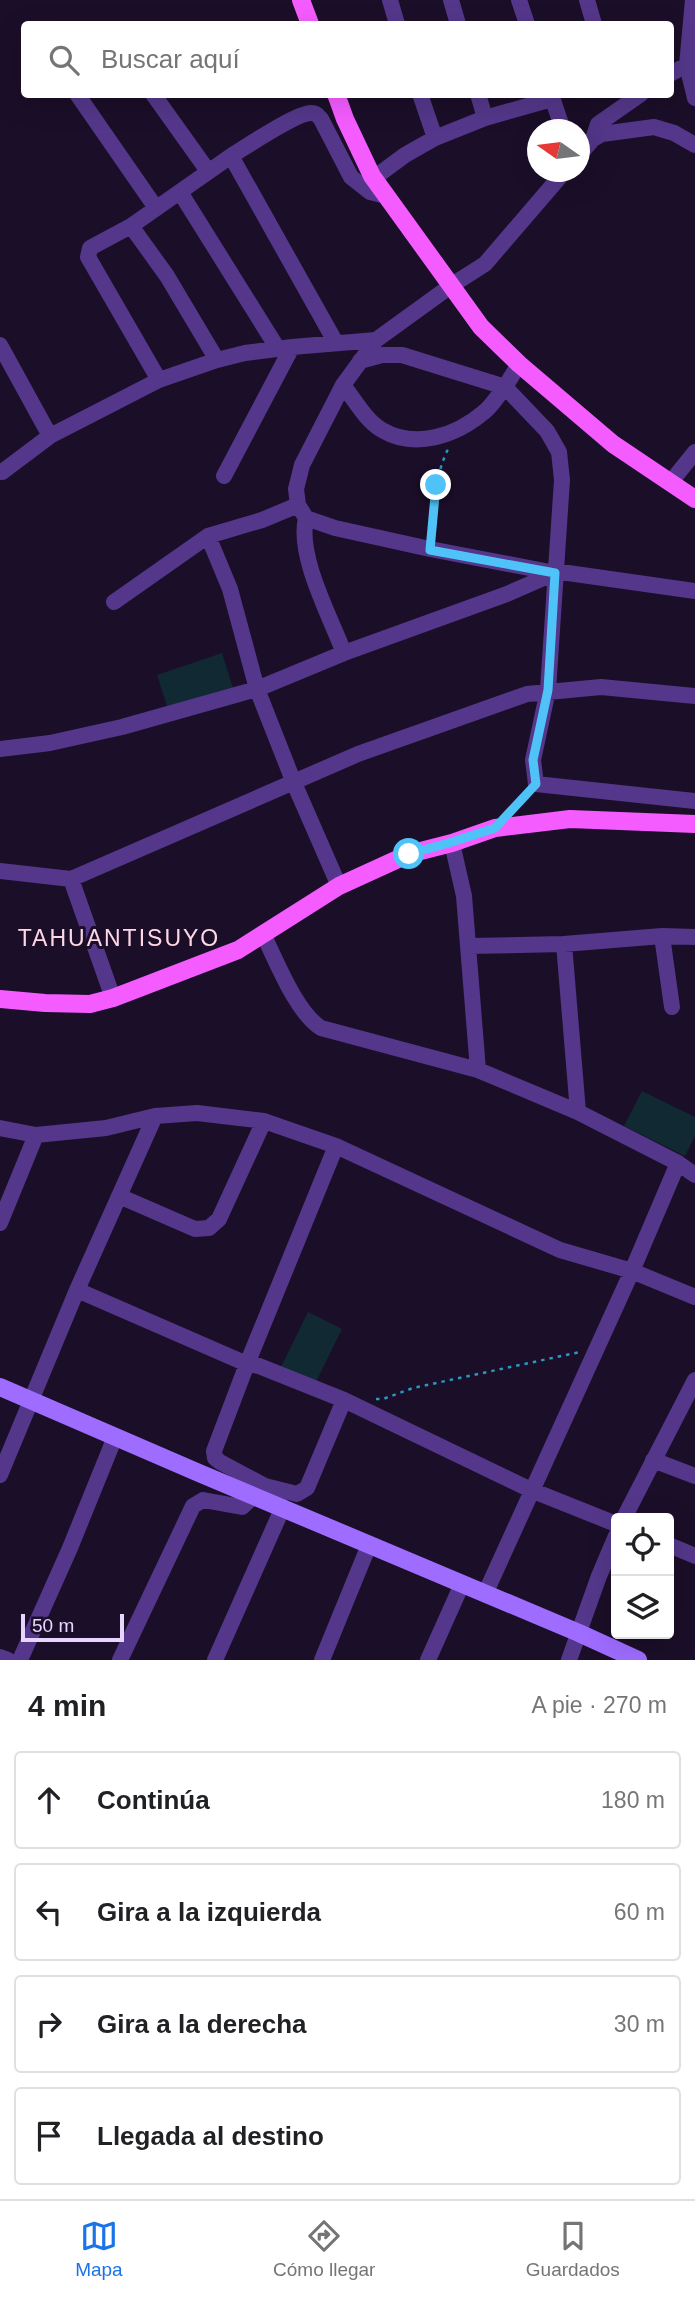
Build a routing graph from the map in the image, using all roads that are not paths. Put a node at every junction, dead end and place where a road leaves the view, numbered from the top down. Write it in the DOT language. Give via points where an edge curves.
graph roads {
  1 [pos="301,0"];
  2 [pos="391,0"];
  3 [pos="451,0"];
  4 [pos="519,0"];
  5 [pos="587,0"];
  6 [pos="693,0"];
  7 [pos="309,21"];
  8 [pos="396,21"];
  9 [pos="457,21"];
  10 [pos="526,21"];
  11 [pos="593,21"];
  12 [pos="687,65"];
  13 [pos="674,72"];
  14 [pos="80,98"];
  15 [pos="156,98"];
  16 [pos="337,98"];
  17 [pos="421,98"];
  18 [pos="479,98"];
  19 [pos="548,98"];
  20 [pos="551,98"];
  21 [pos="695,98"];
  22 [pos="619,101"];
  23 [pos="485,118"];
  24 [pos="559,119"];
  25 [pos="435,138"];
  26 [pos="593,139"];
  27 [pos="590,142"];
  28 [pos="695,145"];
  29 [pos="231,156"];
  30 [pos="208,171"];
  31 [pos="374,178"];
  32 [pos="555,182"];
  33 [pos="180,192"];
  34 [pos="386,196"];
  35 [pos="156,208"];
  36 [pos="131,226"];
  37 [pos="452,285"];
  38 [pos="376,340"];
  39 [pos="336,343"];
  40 [pos="0,345"];
  41 [pos="285,348"];
  42 [pos="217,360"];
  43 [pos="360,361"];
  44 [pos="519,364"];
  45 [pos="159,380"];
  46 [pos="343,385"];
  47 [pos="505,387"];
  48 [pos="50,436"];
  49 [pos="695,452"];
  50 [pos="2,472"];
  51 [pos="224,476"];
  52 [pos="670,483"];
  53 [pos="695,499"];
  54 [pos="302,512"];
  55 [pos="208,537"];
  56 [pos="555,573"];
  57 [pos="695,592"];
  58 [pos="114,601"];
  59 [pos="344,653"];
  60 [pos="257,689"];
  61 [pos="548,690"];
  62 [pos="695,696"];
  63 [pos="0,749"];
  64 [pos="294,783"];
  65 [pos="695,801"];
  66 [pos="695,824"];
  67 [pos="452,842"];
  68 [pos="0,872"];
  69 [pos="71,879"];
  70 [pos="339,886"];
  71 [pos="263,934"];
  72 [pos="662,936"];
  73 [pos="695,937"];
  74 [pos="564,944"];
  75 [pos="469,946"];
  76 [pos="113,998"];
  77 [pos="0,999"];
  78 [pos="672,1007"];
  79 [pos="478,1070"];
  80 [pos="578,1112"];
  81 [pos="155,1116"];
  82 [pos="264,1121"];
  83 [pos="0,1128"];
  84 [pos="36,1135"];
  85 [pos="336,1146"];
  86 [pos="678,1163"];
  87 [pos="695,1175"];
  88 [pos="119,1196"];
  89 [pos="0,1223"];
  90 [pos="632,1271"];
  91 [pos="77,1290"];
  92 [pos="695,1297"];
  93 [pos="247,1364"];
  94 [pos="695,1380"];
  95 [pos="0,1387"];
  96 [pos="344,1400"];
  97 [pos="31,1401"];
  98 [pos="115,1437"];
  99 [pos="653,1460"];
  100 [pos="0,1475"];
  101 [pos="695,1476"];
  102 [pos="531,1490"];
  103 [pos="260,1491"];
  104 [pos="283,1507"];
  105 [pos="626,1513"];
  106 [pos="611,1522"];
  107 [pos="369,1545"];
  108 [pos="674,1547"];
  109 [pos="611,1548"];
  110 [pos="695,1556"];
  111 [pos="462,1584"];
  112 [pos="485,1594"];
  113 [pos="579,1633"];
  114 [pos="0,1657"];
  115 [pos="8,1660"];
  116 [pos="20,1660"];
  117 [pos="120,1660"];
  118 [pos="215,1660"];
  119 [pos="322,1660"];
  120 [pos="428,1660"];
  121 [pos="569,1660"];
  122 [pos="638,1660"];
  1 -- 7 [label="main road"];
  2 -- 8 [label="street"];
  3 -- 9 [label="street"];
  4 -- 10 [label="street"];
  5 -- 11 [label="street"];
  6 -- 12 [label="street"];
  12 -- 13 [label="street"];
  12 -- 21 [label="street"];
  14 -- 35 [label="street"];
  15 -- 30 [label="street"];
  16 -- 31 [label="main road"];
  17 -- 25 [label="street"];
  18 -- 23 [label="street"];
  19 -- 23 [label="street"];
  20 -- 24 [label="street"];
  22 -- 26 [label="street" via="598,124"];
  23 -- 25 [label="street"];
  25 -- 31 [label="street"];
  26 -- 27 [label="street"];
  26 -- 28 [label="street" via="614,131 654,127"];
  29 -- 30 [label="street"];
  29 -- 34 [label="street" via="292,120 314,113 351,177 370,192"];
  29 -- 39 [label="street"];
  30 -- 33 [label="street"];
  31 -- 34 [label="main road"];
  32 -- 37 [label="street" via="485,264"];
  33 -- 35 [label="street"];
  33 -- 41 [label="street"];
  34 -- 37 [label="main road"];
  35 -- 36 [label="street"];
  36 -- 42 [label="street"];
  36 -- 45 [label="street" via="90,248 88,257"];
  37 -- 38 [label="street"];
  37 -- 44 [label="main road" via="481,327"];
  38 -- 39 [label="street"];
  38 -- 43 [label="street"];
  39 -- 41 [label="street"];
  40 -- 48 [label="street"];
  41 -- 42 [label="street"];
  41 -- 51 [label="street"];
  42 -- 45 [label="street"];
  43 -- 46 [label="street"];
  43 -- 47 [label="street" via="402,355"];
  44 -- 47 [label="street"];
  44 -- 52 [label="main road" via="613,444"];
  45 -- 48 [label="street"];
  46 -- 47 [label="street" via="381,430 417,440 460,429 486,411"];
  46 -- 54 [label="street" via="302,465 296,489"];
  47 -- 56 [label="street" via="547,431 559,452 562,480"];
  48 -- 50 [label="street"];
  49 -- 52 [label="street"];
  52 -- 53 [label="main road"];
  54 -- 55 [label="street"];
  54 -- 56 [label="street" via="335,528"];
  54 -- 59 [label="street" via="307,561"];
  55 -- 58 [label="street"];
  55 -- 60 [label="street" via="230,589"];
  56 -- 57 [label="street"];
  56 -- 59 [label="street"];
  56 -- 61 [label="street"];
  59 -- 60 [label="street"];
  60 -- 63 [label="street" via="122,727"];
  60 -- 64 [label="street"];
  61 -- 62 [label="street" via="601,687"];
  61 -- 64 [label="street" via="358,754"];
  61 -- 65 [label="street" via="533,760 536,784"];
  64 -- 69 [label="street"];
  64 -- 70 [label="street"];
  66 -- 67 [label="main road" via="570,819 495,828"];
  67 -- 70 [label="main road" via="409,854"];
  67 -- 75 [label="street"];
  68 -- 69 [label="street"];
  69 -- 76 [label="street"];
  70 -- 71 [label="main road"];
  71 -- 76 [label="main road" via="238,950"];
  71 -- 79 [label="street" via="300,1007 321,1028"];
  72 -- 73 [label="street"];
  72 -- 74 [label="street"];
  72 -- 78 [label="street"];
  74 -- 75 [label="street"];
  74 -- 80 [label="street"];
  75 -- 79 [label="street"];
  76 -- 77 [label="main road" via="90,1004"];
  79 -- 80 [label="street"];
  80 -- 86 [label="street"];
  81 -- 82 [label="street" via="197,1113"];
  81 -- 84 [label="street" via="106,1128"];
  81 -- 88 [label="street"];
  82 -- 85 [label="street"];
  82 -- 88 [label="street" via="219,1219 209,1228 195,1229"];
  83 -- 84 [label="street"];
  84 -- 89 [label="street"];
  85 -- 90 [label="street" via="559,1250"];
  85 -- 93 [label="street"];
  86 -- 87 [label="street"];
  86 -- 90 [label="street"];
  88 -- 91 [label="street"];
  90 -- 92 [label="street"];
  90 -- 102 [label="street"];
  91 -- 93 [label="street"];
  91 -- 97 [label="street"];
  93 -- 96 [label="street"];
  93 -- 103 [label="street" via="214,1455"];
  94 -- 99 [label="street"];
  95 -- 97 [label="street"];
  96 -- 102 [label="street"];
  96 -- 103 [label="street" via="307,1488 297,1494"];
  97 -- 98 [label="street"];
  97 -- 100 [label="street"];
  98 -- 103 [label="street"];
  98 -- 116 [label="street"];
  99 -- 101 [label="street"];
  99 -- 105 [label="street"];
  102 -- 106 [label="street"];
  102 -- 112 [label="street"];
  103 -- 104 [label="street"];
  103 -- 117 [label="street" via="242,1507 203,1500 193,1506"];
  104 -- 107 [label="street"];
  104 -- 118 [label="street"];
  107 -- 111 [label="street"];
  107 -- 119 [label="street"];
  108 -- 110 [label="street"];
  109 -- 113 [label="street"];
  111 -- 112 [label="street"];
  111 -- 120 [label="street"];
  112 -- 113 [label="street"];
  113 -- 121 [label="street"];
  113 -- 122 [label="street"];
  114 -- 115 [label="street"];
}
